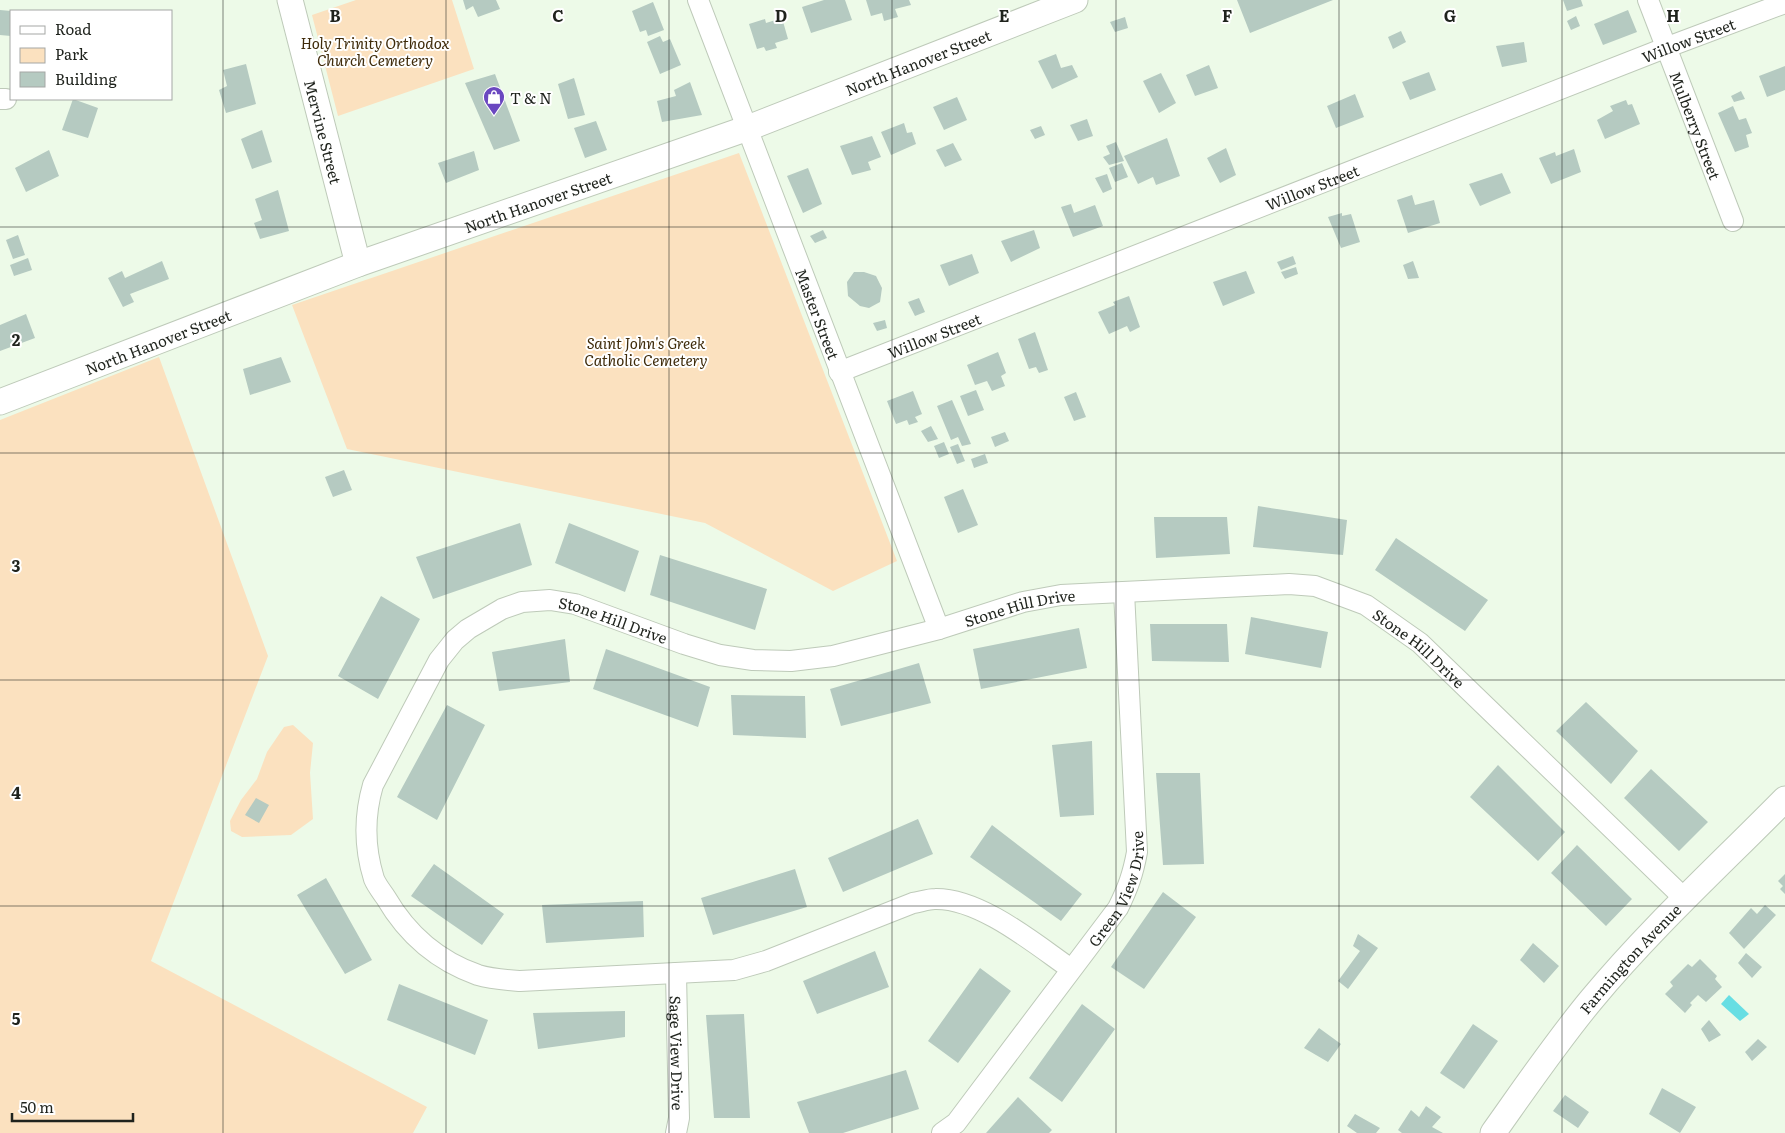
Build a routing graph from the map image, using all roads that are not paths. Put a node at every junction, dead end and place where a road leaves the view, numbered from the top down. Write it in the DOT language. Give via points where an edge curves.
graph roads {
  1 [pos="292,0"];
  2 [pos="699,0"];
  3 [pos="1075,0"];
  4 [pos="1648,0"];
  5 [pos="1785,3"];
  6 [pos="1665,48"];
  7 [pos="748,128"];
  8 [pos="1734,221"];
  9 [pos="358,264"];
  10 [pos="839,372"];
  11 [pos="0,402"];
  12 [pos="1124,592"];
  13 [pos="939,629"];
  14 [pos="1785,799"];
  15 [pos="1685,899"];
  16 [pos="1071,969"];
  17 [pos="676,973"];
  18 [pos="676,1133"];
  19 [pos="942,1133"];
  20 [pos="1493,1133"];
  1 -- 9 [label="street, Mervine Street"];
  2 -- 7 [label="street, Master Street"];
  3 -- 7 [label="street, North Hanover Street"];
  4 -- 6 [label="street, Mulberry Street"];
  5 -- 6 [label="street, Willow Street"];
  6 -- 8 [label="street, Mulberry Street"];
  6 -- 10 [label="street, Willow Street"];
  7 -- 9 [label="street, North Hanover Street"];
  7 -- 10 [label="street, Master Street"];
  9 -- 11 [label="street, North Hanover Street"];
  10 -- 13 [label="street, Master Street"];
  12 -- 13 [label="street, Stone Hill Drive" via="1061,595 1023,602"];
  12 -- 15 [label="street, Stone Hill Drive" via="1289,584 1315,586 1366,605 1420,643"];
  12 -- 16 [label="street, Green View Drive" via="1137,852 1134,873 1118,908"];
  13 -- 17 [label="street, Stone Hill Drive" via="833,656 791,661 754,660 720,655 575,604 550,600 522,602 502,609 468,629 439,660 374,785 368,804 368,856 375,881 397,916 419,941 436,954 458,967 494,978 520,981"];
  14 -- 15 [label="street, Farmington Avenue"];
  15 -- 20 [label="street, Farmington Avenue" via="1593,998"];
  16 -- 17 [label="street, Stone Hill Drive" via="987,912 959,902 934,899 913,903 766,961 734,970"];
  16 -- 19 [label="street, Green View Drive" via="956,1123"];
  17 -- 18 [label="street, Sage View Drive" via="679,1118"];
}
